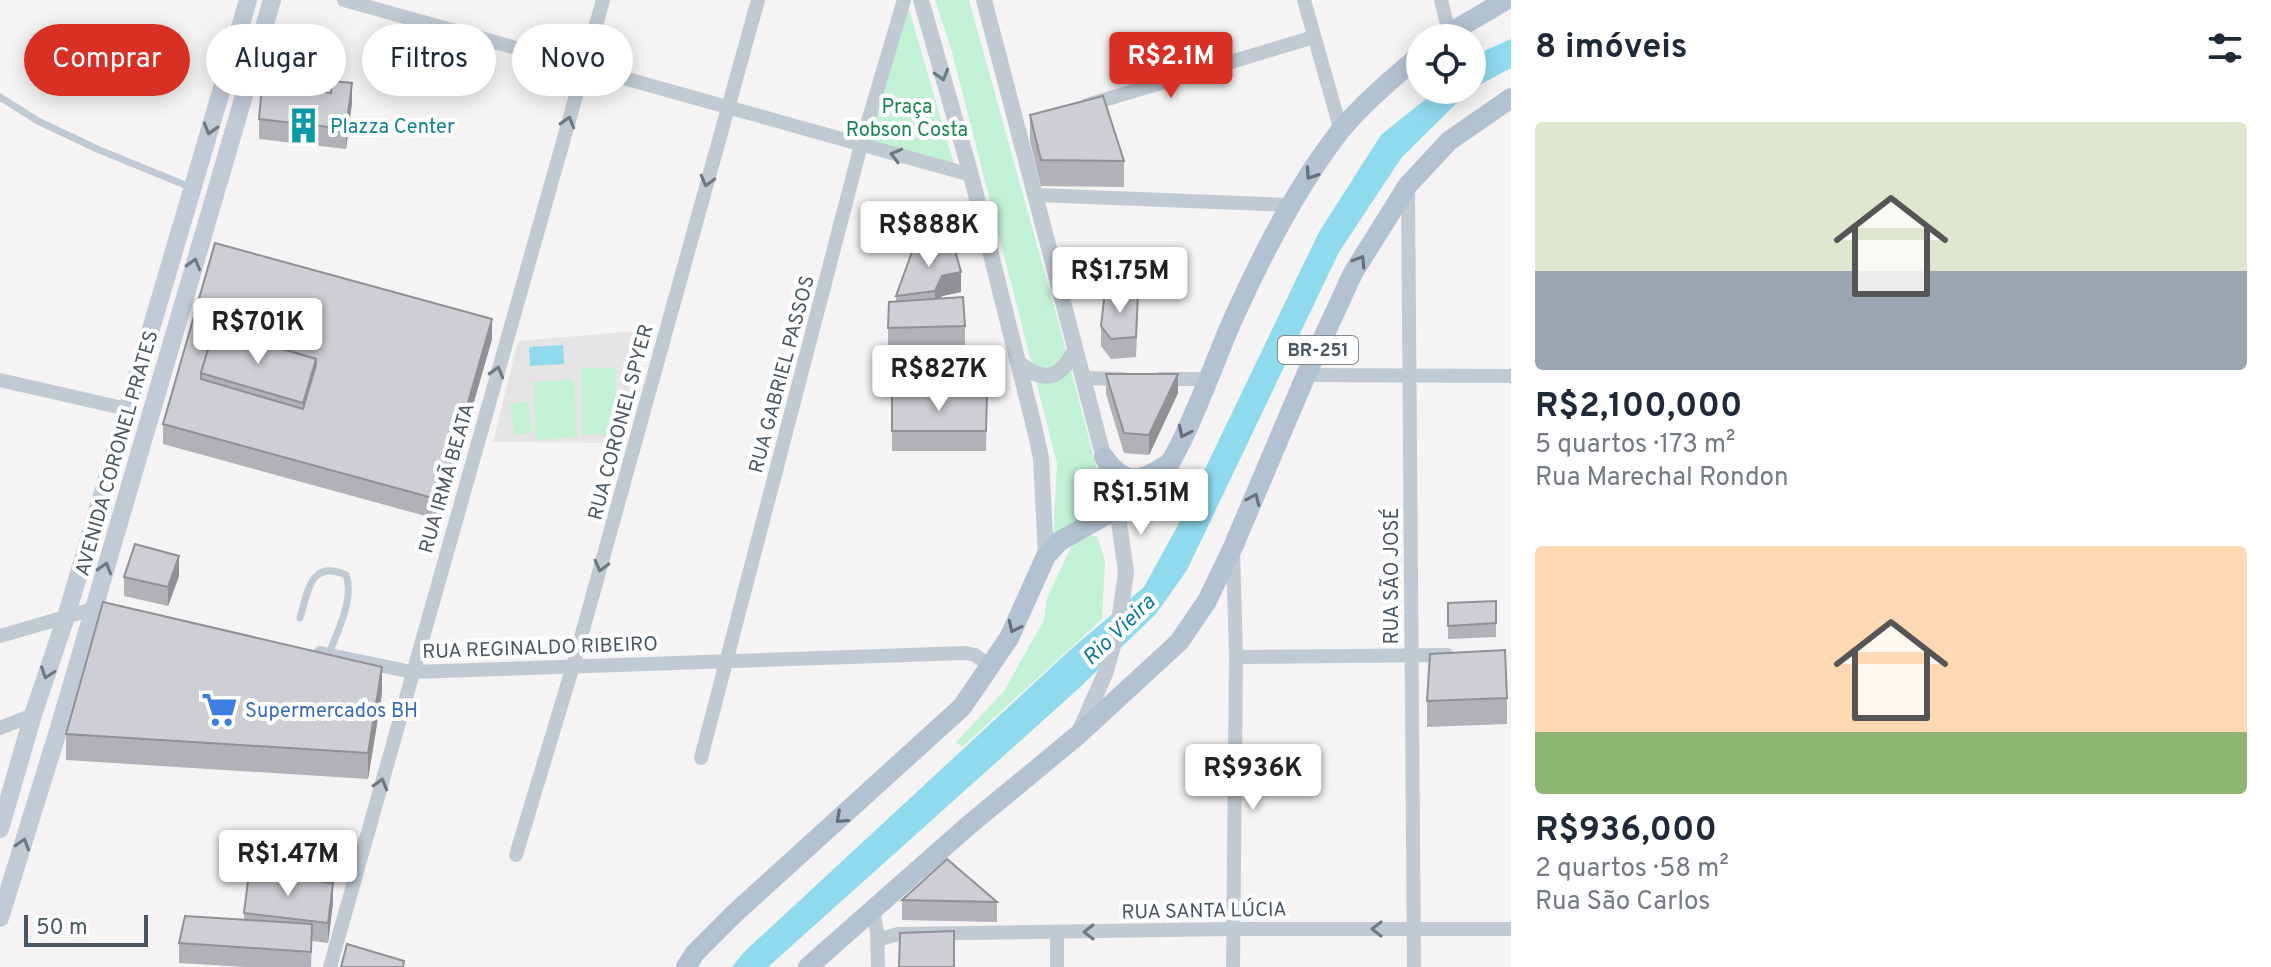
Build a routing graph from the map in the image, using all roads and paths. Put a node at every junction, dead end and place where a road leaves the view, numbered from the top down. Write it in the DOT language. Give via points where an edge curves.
graph roads {
  1 [pos="248,0"];
  2 [pos="272,0"];
  3 [pos="344,0"];
  4 [pos="603,0"];
  5 [pos="758,0"];
  6 [pos="904,0"];
  7 [pos="921,0"];
  8 [pos="984,0"];
  9 [pos="1304,0"];
  10 [pos="1441,0"];
  11 [pos="1506,0"];
  12 [pos="596,24"];
  13 [pos="1444,24"];
  14 [pos="1464,24"];
  15 [pos="1314,37"];
  16 [pos="512,47"];
  17 [pos="1406,67"];
  18 [pos="633,80"];
  19 [pos="576,96"];
  20 [pos="0,97"];
  21 [pos="1511,98"];
  22 [pos="728,106"];
  23 [pos="1077,108"];
  24 [pos="1341,131"];
  25 [pos="861,145"];
  26 [pos="971,175"];
  27 [pos="1408,185"];
  28 [pos="192,188"];
  29 [pos="1037,195"];
  30 [pos="1291,205"];
  31 [pos="1075,350"];
  32 [pos="1020,364"];
  33 [pos="1306,375"];
  34 [pos="1511,376"];
  35 [pos="1411,377"];
  36 [pos="1083,378"];
  37 [pos="1208,379"];
  38 [pos="0,380"];
  39 [pos="127,409"];
  40 [pos="1104,457"];
  41 [pos="1170,463"];
  42 [pos="1117,508"];
  43 [pos="1233,547"];
  44 [pos="1046,556"];
  45 [pos="93,609"];
  46 [pos="122,615"];
  47 [pos="66,617"];
  48 [pos="300,618"];
  49 [pos="0,636"];
  50 [pos="299,649"];
  51 [pos="329,654"];
  52 [pos="1468,654"];
  53 [pos="1412,655"];
  54 [pos="1236,657"];
  55 [pos="728,660"];
  56 [pos="573,666"];
  57 [pos="991,667"];
  58 [pos="412,672"];
  59 [pos="33,715"];
  60 [pos="0,728"];
  61 [pos="1078,735"];
  62 [pos="701,758"];
  63 [pos="0,829"];
  64 [pos="516,855"];
  65 [pos="3,898"];
  66 [pos="873,910"];
  67 [pos="0,918"];
  68 [pos="1233,929"];
  69 [pos="1414,929"];
  70 [pos="1511,929"];
  71 [pos="1057,933"];
  72 [pos="898,934"];
  73 [pos="878,940"];
  74 [pos="330,967"];
  75 [pos="686,967"];
  76 [pos="808,967"];
  77 [pos="878,967"];
  78 [pos="1057,967"];
  79 [pos="1233,967"];
  80 [pos="1414,967"];
  1 -- 28 [label="main road, AVENIDA CORONEL PRATES, one-way"];
  45 -- 2 [label="main road, AVENIDA CORONEL PRATES, one-way"];
  3 -- 16 [label="street"];
  4 -- 12 [label="street, RUA IRMÃ BEATA"];
  5 -- 22 [label="street, RUA CORONEL SPYER"];
  6 -- 25 [label="street, RUA GABRIEL PASSOS"];
  7 -- 26 [label="street, one-way"];
  8 -- 29 [label="street" via="1025,123"];
  9 -- 15 [label="street"];
  10 -- 13 [label="street"];
  11 -- 14 [label="main road"];
  15 -- 23 [label="street"];
  15 -- 24 [label="street"];
  17 -- 24 [label="main road"];
  18 -- 22 [label="street"];
  58 -- 19 [label="street, RUA IRMÃ BEATA, one-way"];
  20 -- 28 [label="lane" via="97,149"];
  21 -- 27 [label="main road, BR-251" via="1449,141"];
  22 -- 25 [label="street"];
  22 -- 56 [label="street, RUA CORONEL SPYER, one-way"];
  24 -- 30 [label="main road, one-way"];
  26 -- 25 [label="street, one-way"];
  25 -- 55 [label="street, RUA GABRIEL PASSOS"];
  26 -- 32 [label="street"];
  33 -- 27 [label="main road, BR-251, one-way" via="1353,273"];
  27 -- 35 [label="street, RUA SÃO JOSÉ"];
  28 -- 39 [label="main road, AVENIDA CORONEL PRATES"];
  29 -- 30 [label="street"];
  29 -- 31 [label="street"];
  30 -- 37 [label="main road"];
  31 -- 32 [label="street" via="1068,365 1051,376 1032,374"];
  31 -- 36 [label="street"];
  32 -- 44 [label="street" via="1041,458"];
  33 -- 35 [label="street"];
  43 -- 33 [label="main road, BR-251, one-way"];
  34 -- 35 [label="street"];
  35 -- 53 [label="street, RUA SÃO JOSÉ"];
  36 -- 37 [label="street"];
  36 -- 40 [label="street"];
  37 -- 41 [label="main road, one-way"];
  38 -- 39 [label="street"];
  39 -- 47 [label="main road, AVENIDA CORONEL PRATES"];
  40 -- 41 [label="main road" via="1126,478 1151,475"];
  40 -- 42 [label="street"];
  41 -- 42 [label="main road" via="1154,486"];
  42 -- 44 [label="main road" via="1060,541"];
  42 -- 61 [label="street" via="1126,572 1118,629"];
  43 -- 54 [label="street"];
  43 -- 61 [label="main road, BR-251" via="1207,601 1179,642"];
  44 -- 57 [label="main road, one-way"];
  45 -- 46 [label="street"];
  45 -- 47 [label="street"];
  65 -- 45 [label="main road, AVENIDA CORONEL PRATES, one-way"];
  47 -- 49 [label="street"];
  47 -- 59 [label="main road, AVENIDA CORONEL PRATES, one-way"];
  48 -- 51 [label="lane" via="312,578 333,569 346,575 350,584"];
  50 -- 51 [label="street, RUA REGINALDO RIBEIRO"];
  51 -- 58 [label="street, RUA REGINALDO RIBEIRO"];
  52 -- 53 [label="street"];
  53 -- 54 [label="street"];
  53 -- 69 [label="street, RUA SÃO JOSÉ"];
  54 -- 68 [label="street"];
  55 -- 56 [label="street, RUA REGINALDO RIBEIRO"];
  55 -- 57 [label="street, RUA REGINALDO RIBEIRO" via="966,653"];
  55 -- 62 [label="street, RUA GABRIEL PASSOS"];
  56 -- 58 [label="street, RUA REGINALDO RIBEIRO"];
  56 -- 64 [label="street, RUA CORONEL SPYER"];
  57 -- 75 [label="main road, one-way" via="962,707 734,914"];
  74 -- 58 [label="street, RUA IRMÃ BEATA, one-way"];
  59 -- 60 [label="street"];
  59 -- 63 [label="main road, AVENIDA CORONEL PRATES"];
  61 -- 66 [label="main road, BR-251"];
  65 -- 67 [label="main road, AVENIDA CORONEL PRATES"];
  66 -- 72 [label="street"];
  66 -- 73 [label="street"];
  66 -- 76 [label="main road, BR-251"];
  69 -- 68 [label="street, RUA SANTA LÚCIA, one-way"];
  68 -- 71 [label="street, RUA SANTA LÚCIA, one-way"];
  68 -- 79 [label="street"];
  69 -- 70 [label="street, RUA SANTA LÚCIA"];
  69 -- 80 [label="street, RUA SÃO JOSÉ"];
  71 -- 72 [label="street, RUA SANTA LÚCIA"];
  71 -- 78 [label="street"];
  72 -- 73 [label="street, RUA SANTA LÚCIA"];
  73 -- 77 [label="street"];
}
